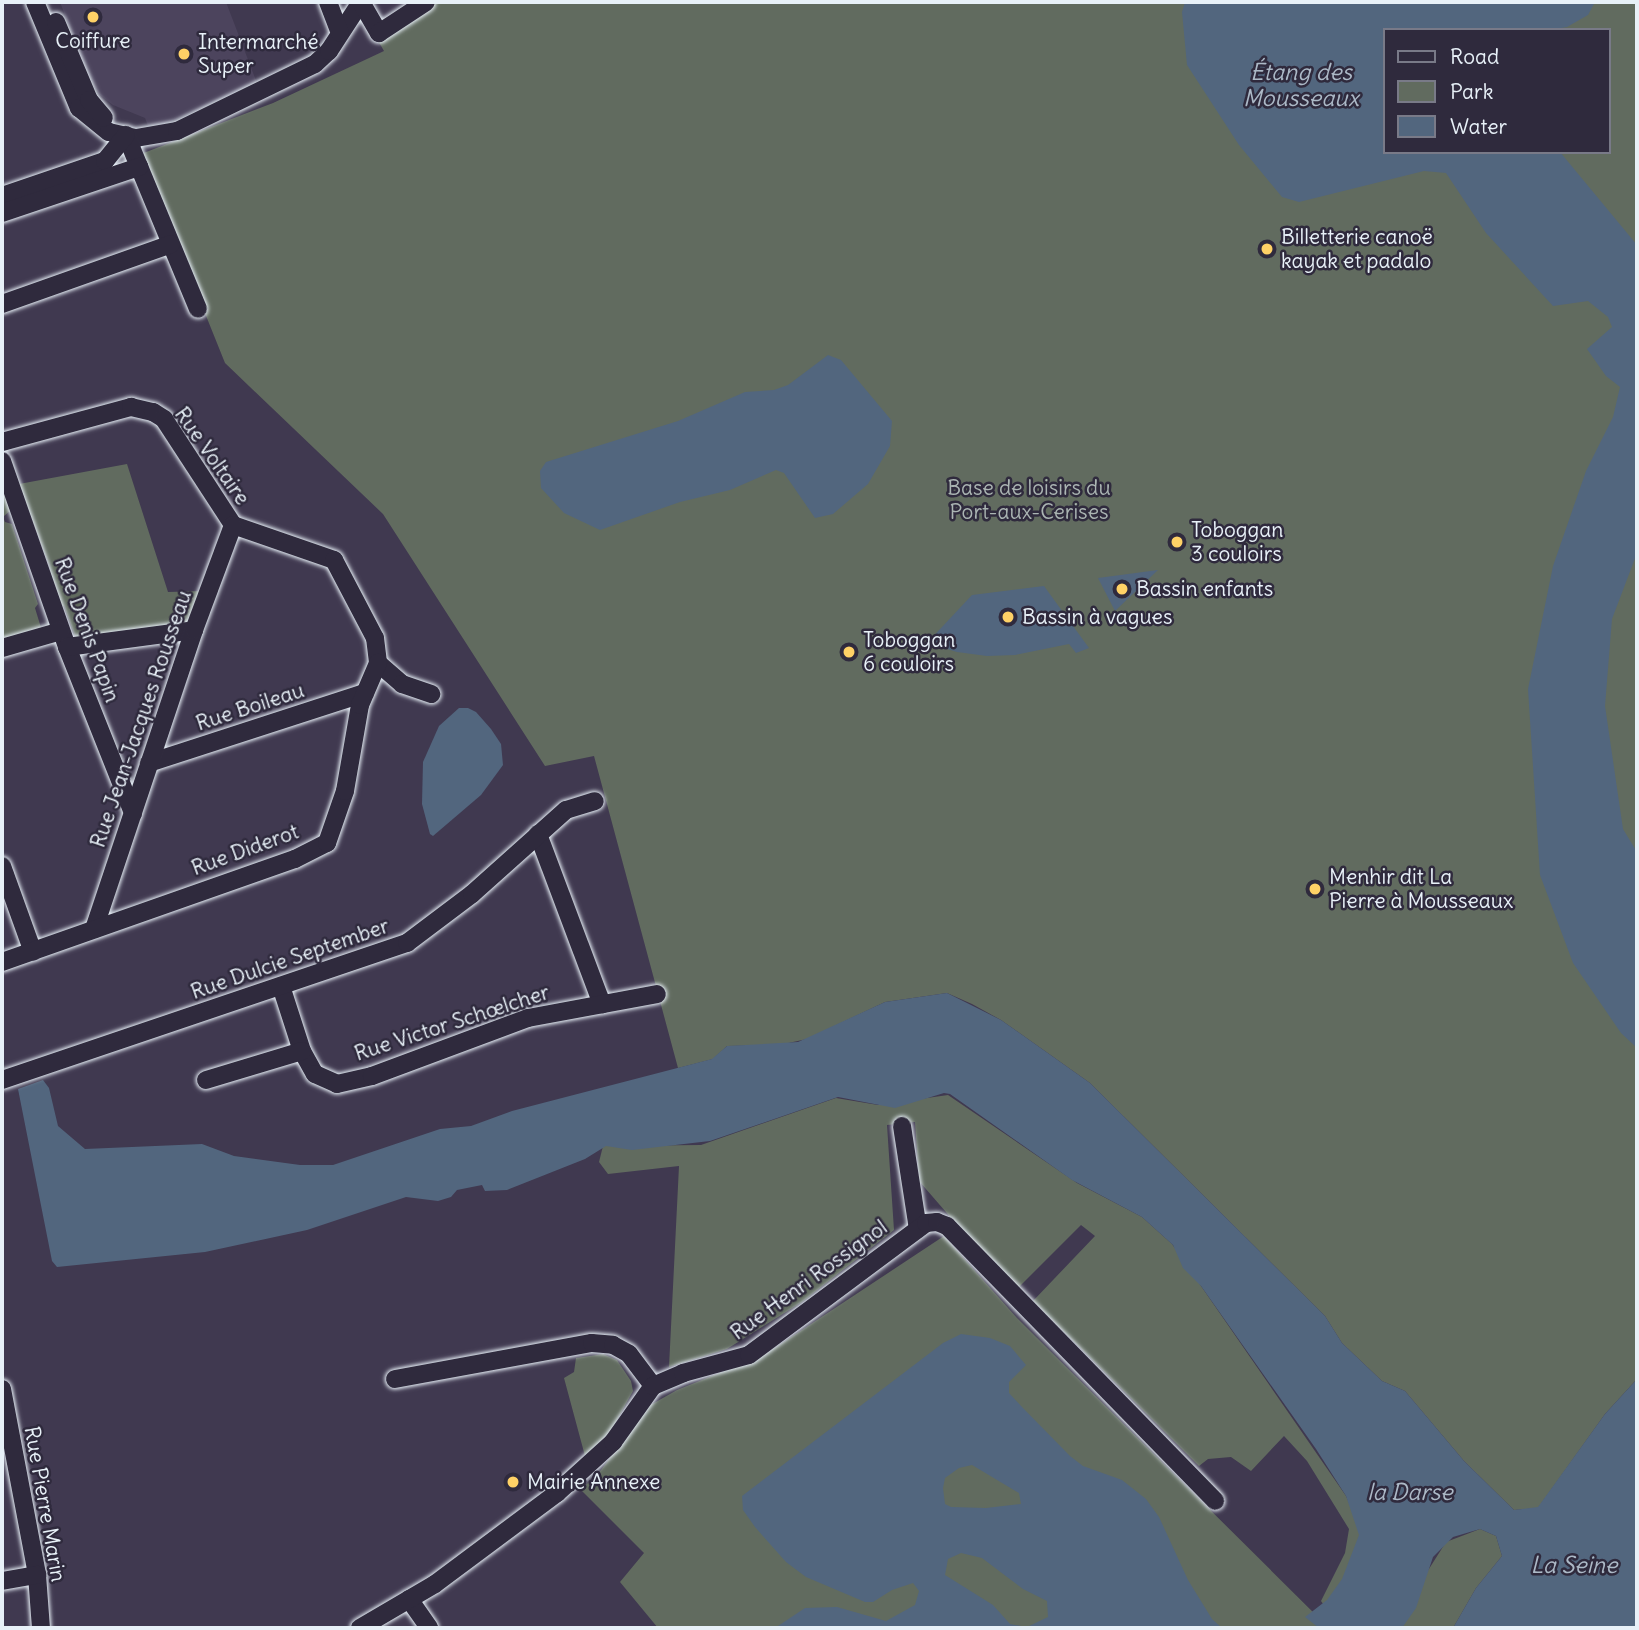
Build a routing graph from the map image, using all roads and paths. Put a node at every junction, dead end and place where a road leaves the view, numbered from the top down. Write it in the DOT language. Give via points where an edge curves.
graph roads {
  1 [pos="35,2"];
  2 [pos="48,2"];
  3 [pos="328,2"];
  4 [pos="426,2"];
  5 [pos="359,3"];
  6 [pos="340,33"];
  7 [pos="126,135"];
  8 [pos="139,167"];
  9 [pos="2,196"];
  10 [pos="2,213"];
  11 [pos="171,244"];
  12 [pos="2,304"];
  13 [pos="198,309"];
  14 [pos="2,442"];
  15 [pos="2,461"];
  16 [pos="233,525"];
  17 [pos="194,629"];
  18 [pos="64,639"];
  19 [pos="2,648"];
  20 [pos="378,663"];
  21 [pos="365,693"];
  22 [pos="431,694"];
  23 [pos="149,763"];
  24 [pos="595,801"];
  25 [pos="133,813"];
  26 [pos="538,834"];
  27 [pos="2,866"];
  28 [pos="94,929"];
  29 [pos="33,952"];
  30 [pos="2,962"];
  31 [pos="281,986"];
  32 [pos="657,994"];
  33 [pos="602,1004"];
  34 [pos="302,1051"];
  35 [pos="2,1080"];
  36 [pos="206,1080"];
  37 [pos="902,1126"];
  38 [pos="918,1229"];
  39 [pos="395,1378"];
  40 [pos="653,1386"];
  41 [pos="2,1389"];
  42 [pos="1215,1501"];
  43 [pos="37,1575"];
  44 [pos="2,1581"];
  45 [pos="409,1599"];
  46 [pos="41,1628"];
  47 [pos="360,1628"];
  48 [pos="429,1628"];
  1 -- 7 [label="street" via="79,108 99,127"];
  2 -- 7 [label="street" via="94,109"];
  3 -- 6 [label="street"];
  4 -- 5 [label="street" via="379,33"];
  5 -- 6 [label="street"];
  6 -- 7 [label="street" via="315,64 177,131 152,138"];
  7 -- 8 [label="street"];
  7 -- 9 [label="street" via="105,161"];
  8 -- 10 [label="street"];
  8 -- 11 [label="street"];
  11 -- 12 [label="street"];
  11 -- 13 [label="street"];
  14 -- 16 [label="street, Rue Voltaire" via="131,407 153,412 164,419"];
  15 -- 18 [label="street, Rue Denis Papin"];
  16 -- 17 [label="street, Rue Jean-Jacques Rousseau"];
  16 -- 20 [label="street, Rue Voltaire" via="334,559 375,638"];
  17 -- 18 [label="street"];
  17 -- 23 [label="street, Rue Jean-Jacques Rousseau"];
  18 -- 19 [label="street"];
  18 -- 25 [label="street, Rue Denis Papin"];
  20 -- 21 [label="street, Rue Diderot"];
  20 -- 22 [label="street" via="402,684"];
  21 -- 23 [label="street, Rue Boileau"];
  21 -- 28 [label="street, Rue Diderot" via="345,791 327,843 295,859"];
  23 -- 25 [label="street, Rue Jean-Jacques Rousseau"];
  24 -- 26 [label="street, Rue Dulcie September" via="566,810"];
  25 -- 28 [label="street, Rue Jean-Jacques Rousseau"];
  26 -- 31 [label="street, Rue Dulcie September" via="472,894 407,943"];
  26 -- 33 [label="street"];
  27 -- 29 [label="street"];
  28 -- 29 [label="street, Rue Diderot"];
  29 -- 30 [label="street, Rue Diderot"];
  31 -- 34 [label="street, Rue Victor Schœlcher"];
  31 -- 35 [label="street, Rue Dulcie September"];
  32 -- 33 [label="street, Rue Victor Schœlcher"];
  33 -- 34 [label="street, Rue Victor Schœlcher" via="528,1018 372,1076 337,1084 315,1074"];
  34 -- 36 [label="street"];
  37 -- 38 [label="street"];
  38 -- 40 [label="street, Rue Henri Rossignol" via="749,1355"];
  38 -- 42 [label="street, Rue Henri Rossignol" via="926,1223 947,1226"];
  39 -- 40 [label="street" via="593,1343 613,1345 629,1354"];
  40 -- 45 [label="street" via="613,1442 557,1493"];
  41 -- 43 [label="street, Rue Pierre Marin"];
  43 -- 44 [label="street"];
  43 -- 46 [label="street, Rue Pierre Marin"];
  45 -- 47 [label="street"];
  45 -- 48 [label="street"];
}
